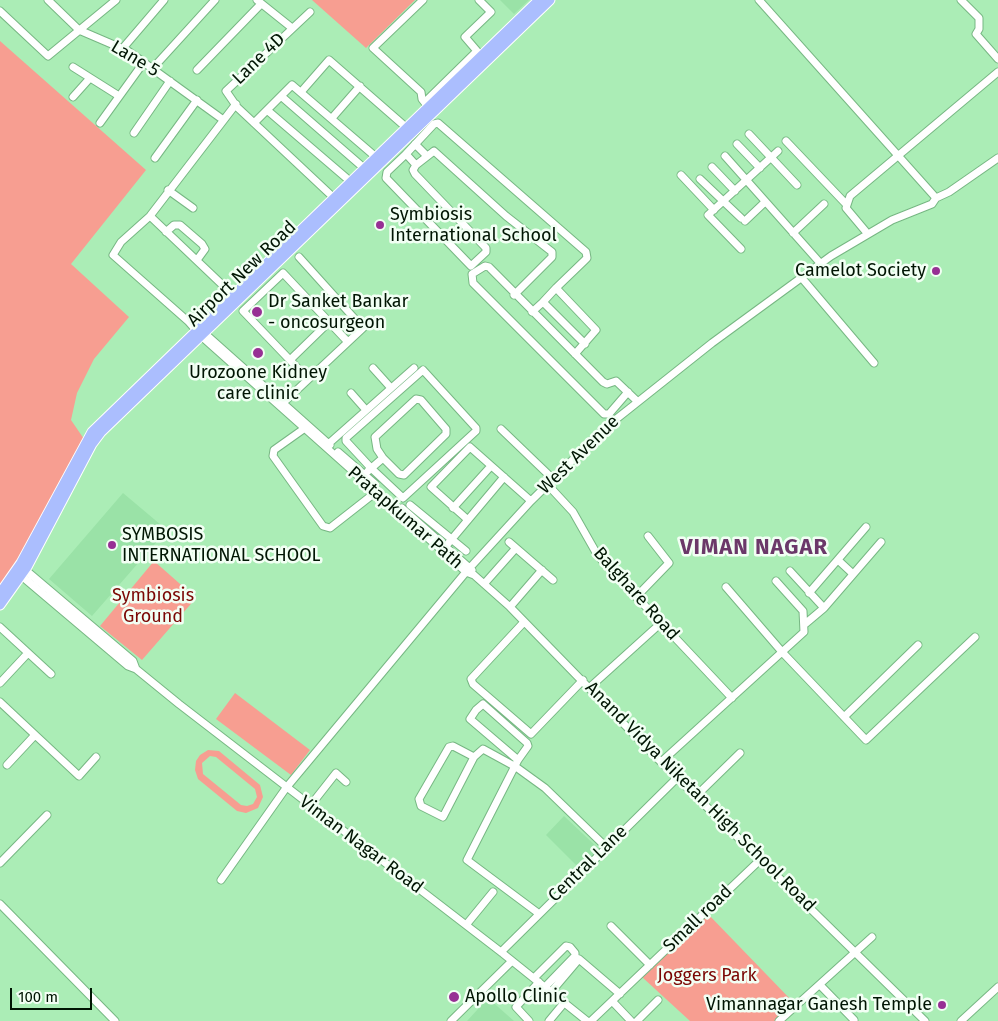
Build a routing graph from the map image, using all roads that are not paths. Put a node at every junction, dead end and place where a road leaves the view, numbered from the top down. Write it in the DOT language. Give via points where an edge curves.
graph roads {
  1 [pos="48,0"];
  2 [pos="116,0"];
  3 [pos="164,0"];
  4 [pos="215,0"];
  5 [pos="423,0"];
  6 [pos="480,0"];
  7 [pos="539,0"];
  8 [pos="550,0"];
  9 [pos="759,0"];
  10 [pos="961,0"];
  11 [pos="259,2"];
  12 [pos="0,11"];
  13 [pos="310,12"];
  14 [pos="292,28"];
  15 [pos="79,30"];
  16 [pos="123,48"];
  17 [pos="998,59"];
  18 [pos="144,62"];
  19 [pos="73,67"];
  20 [pos="153,68"];
  21 [pos="197,70"];
  22 [pos="998,72"];
  23 [pos="90,78"];
  24 [pos="170,81"];
  25 [pos="360,86"];
  26 [pos="300,92"];
  27 [pos="119,96"];
  28 [pos="282,96"];
  29 [pos="72,97"];
  30 [pos="197,100"];
  31 [pos="236,104"];
  32 [pos="427,105"];
  33 [pos="267,110"];
  34 [pos="332,118"];
  35 [pos="222,119"];
  36 [pos="100,123"];
  37 [pos="254,123"];
  38 [pos="408,128"];
  39 [pos="134,133"];
  40 [pos="749,134"];
  41 [pos="786,141"];
  42 [pos="415,144"];
  43 [pos="737,144"];
  44 [pos="778,151"];
  45 [pos="406,154"];
  46 [pos="427,156"];
  47 [pos="725,156"];
  48 [pos="899,156"];
  49 [pos="155,158"];
  50 [pos="377,158"];
  51 [pos="772,158"];
  52 [pos="998,158"];
  53 [pos="416,165"];
  54 [pos="712,167"];
  55 [pos="760,168"];
  56 [pos="365,169"];
  57 [pos="681,175"];
  58 [pos="700,179"];
  59 [pos="747,180"];
  60 [pos="352,182"];
  61 [pos="797,185"];
  62 [pos="168,190"];
  63 [pos="735,191"];
  64 [pos="334,198"];
  65 [pos="936,198"];
  66 [pos="723,202"];
  67 [pos="765,202"];
  68 [pos="824,204"];
  69 [pos="846,204"];
  70 [pos="193,208"];
  71 [pos="714,210"];
  72 [pos="150,216"];
  73 [pos="166,232"];
  74 [pos="793,233"];
  75 [pos="867,233"];
  76 [pos="741,249"];
  77 [pos="299,257"];
  78 [pos="197,260"];
  79 [pos="821,264"];
  80 [pos="472,270"];
  81 [pos="801,277"];
  82 [pos="556,288"];
  83 [pos="233,294"];
  84 [pos="514,295"];
  85 [pos="543,302"];
  86 [pos="532,312"];
  87 [pos="329,322"];
  88 [pos="200,332"];
  89 [pos="347,341"];
  90 [pos="585,344"];
  91 [pos="575,354"];
  92 [pos="290,360"];
  93 [pos="874,363"];
  94 [pos="373,368"];
  95 [pos="414,368"];
  96 [pos="308,379"];
  97 [pos="391,388"];
  98 [pos="628,392"];
  99 [pos="270,394"];
  100 [pos="351,394"];
  101 [pos="637,401"];
  102 [pos="284,403"];
  103 [pos="366,410"];
  104 [pos="304,428"];
  105 [pos="501,428"];
  106 [pos="327,445"];
  107 [pos="383,458"];
  108 [pos="491,466"];
  109 [pos="370,468"];
  110 [pos="364,474"];
  111 [pos="504,477"];
  112 [pos="553,479"];
  113 [pos="548,485"];
  114 [pos="376,492"];
  115 [pos="531,501"];
  116 [pos="410,505"];
  117 [pos="396,507"];
  118 [pos="452,508"];
  119 [pos="468,520"];
  120 [pos="866,527"];
  121 [pos="648,536"];
  122 [pos="452,539"];
  123 [pos="509,542"];
  124 [pos="881,542"];
  125 [pos="446,546"];
  126 [pos="516,548"];
  127 [pos="466,551"];
  128 [pos="838,560"];
  129 [pos="468,569"];
  130 [pos="21,570"];
  131 [pos="542,570"];
  132 [pos="790,571"];
  133 [pos="853,574"];
  134 [pos="474,575"];
  135 [pos="553,580"];
  136 [pos="776,581"];
  137 [pos="484,584"];
  138 [pos="726,587"];
  139 [pos="0,593"];
  140 [pos="809,593"];
  141 [pos="636,597"];
  142 [pos="0,605"];
  143 [pos="510,607"];
  144 [pos="824,608"];
  145 [pos="524,622"];
  146 [pos="661,623"];
  147 [pos="805,624"];
  148 [pos="0,627"];
  149 [pos="975,637"];
  150 [pos="918,645"];
  151 [pos="28,653"];
  152 [pos="783,653"];
  153 [pos="51,674"];
  154 [pos="583,680"];
  155 [pos="0,683"];
  156 [pos="589,688"];
  157 [pos="732,698"];
  158 [pos="0,702"];
  159 [pos="844,717"];
  160 [pos="36,736"];
  161 [pos="740,753"];
  162 [pos="96,757"];
  163 [pos="474,758"];
  164 [pos="661,762"];
  165 [pos="517,764"];
  166 [pos="7,765"];
  167 [pos="677,778"];
  168 [pos="346,782"];
  169 [pos="286,788"];
  170 [pos="696,796"];
  171 [pos="310,806"];
  172 [pos="47,814"];
  173 [pos="606,847"];
  174 [pos="760,859"];
  175 [pos="0,863"];
  176 [pos="221,880"];
  177 [pos="493,892"];
  178 [pos="0,904"];
  179 [pos="538,913"];
  180 [pos="466,925"];
  181 [pos="611,926"];
  182 [pos="872,937"];
  183 [pos="501,952"];
  184 [pos="855,952"];
  185 [pos="512,961"];
  186 [pos="650,965"];
  187 [pos="536,980"];
  188 [pos="820,985"];
  189 [pos="998,987"];
  190 [pos="548,990"];
  191 [pos="620,994"];
  192 [pos="658,1000"];
  193 [pos="612,1001"];
  194 [pos="564,1003"];
  195 [pos="854,1020"];
  196 [pos="114,1021"];
  197 [pos="451,1021"];
  198 [pos="529,1021"];
  199 [pos="549,1021"];
  200 [pos="587,1021"];
  201 [pos="591,1021"];
  202 [pos="631,1021"];
  203 [pos="637,1021"];
  204 [pos="779,1021"];
  205 [pos="925,1021"];
  206 [pos="961,1021"];
  1 -- 15 [label="street, Lane 5"];
  2 -- 15 [label="street"];
  3 -- 16 [label="street"];
  4 -- 20 [label="street"];
  5 -- 32 [label="street" via="373,48 421,92"];
  6 -- 32 [label="street" via="491,12 465,38 477,51"];
  7 -- 32 [label="main road, Airport New Road"];
  8 -- 88 [label="main road, Airport New Road"];
  9 -- 48 [label="street"];
  10 -- 17 [label="street" via="979,18 976,34"];
  11 -- 14 [label="street"];
  11 -- 21 [label="street"];
  12 -- 15 [label="street" via="48,56"];
  13 -- 14 [label="street, Lane 4D"];
  14 -- 31 [label="street, Lane 4D" via="226,91"];
  15 -- 16 [label="street, Lane 5"];
  16 -- 18 [label="street, Lane 5"];
  18 -- 20 [label="street, Lane 5"];
  18 -- 27 [label="street"];
  19 -- 23 [label="street"];
  20 -- 24 [label="street, Lane 5"];
  22 -- 48 [label="street"];
  23 -- 27 [label="street"];
  23 -- 29 [label="street"];
  24 -- 30 [label="street, Lane 5"];
  24 -- 39 [label="street"];
  25 -- 26 [label="street" via="330,60"];
  25 -- 34 [label="street"];
  25 -- 38 [label="street"];
  26 -- 28 [label="street" via="292,85"];
  26 -- 34 [label="street"];
  27 -- 36 [label="street"];
  28 -- 33 [label="street"];
  28 -- 56 [label="street"];
  30 -- 35 [label="street, Lane 5"];
  30 -- 49 [label="street"];
  31 -- 35 [label="street"];
  31 -- 37 [label="street"];
  32 -- 38 [label="main road, Airport New Road"];
  33 -- 37 [label="street"];
  33 -- 60 [label="street"];
  34 -- 50 [label="street"];
  35 -- 62 [label="street"];
  37 -- 64 [label="street"];
  38 -- 50 [label="main road, Airport New Road"];
  40 -- 51 [label="street"];
  41 -- 69 [label="street"];
  42 -- 45 [label="street"];
  42 -- 46 [label="street"];
  42 -- 82 [label="street" via="438,123 586,252 587,258"];
  43 -- 55 [label="street"];
  44 -- 51 [label="street"];
  45 -- 53 [label="street"];
  45 -- 80 [label="street" via="387,172 386,178"];
  46 -- 53 [label="street"];
  46 -- 84 [label="street" via="434,150 506,216 552,252 552,257"];
  47 -- 59 [label="street"];
  48 -- 65 [label="street"];
  48 -- 69 [label="street" via="850,196"];
  50 -- 56 [label="main road, Airport New Road"];
  51 -- 55 [label="street"];
  51 -- 61 [label="street"];
  52 -- 65 [label="street, West Avenue"];
  53 -- 80 [label="street" via="415,174 486,248"];
  54 -- 63 [label="street"];
  55 -- 59 [label="street"];
  56 -- 60 [label="main road, Airport New Road"];
  57 -- 71 [label="street"];
  58 -- 66 [label="street"];
  59 -- 63 [label="street"];
  59 -- 67 [label="street"];
  60 -- 64 [label="main road, Airport New Road"];
  62 -- 70 [label="street"];
  62 -- 72 [label="street"];
  63 -- 66 [label="street"];
  64 -- 83 [label="main road, Airport New Road"];
  65 -- 75 [label="street, West Avenue" via="932,204"];
  66 -- 67 [label="street" via="743,219"];
  66 -- 71 [label="street"];
  67 -- 74 [label="street"];
  68 -- 74 [label="street"];
  69 -- 75 [label="street"];
  71 -- 76 [label="street" via="708,215"];
  72 -- 73 [label="street"];
  72 -- 88 [label="street, Pratapkumar Path" via="121,242 113,255"];
  73 -- 78 [label="street"];
  73 -- 78 [label="street" via="174,225 180,225 202,244 205,249"];
  74 -- 79 [label="street"];
  75 -- 79 [label="street, West Avenue"];
  77 -- 89 [label="street" via="363,326 351,341"];
  78 -- 83 [label="street"];
  79 -- 81 [label="street, West Avenue"];
  80 -- 84 [label="street" via="488,267"];
  80 -- 98 [label="street" via="473,283 604,414 608,414"];
  81 -- 93 [label="street"];
  81 -- 101 [label="street, West Avenue"];
  82 -- 85 [label="street"];
  82 -- 90 [label="street" via="594,327 595,333"];
  83 -- 88 [label="main road, Airport New Road"];
  84 -- 86 [label="street"];
  85 -- 86 [label="street"];
  85 -- 90 [label="street"];
  86 -- 91 [label="street"];
  87 -- 89 [label="street"];
  87 -- 92 [label="street"];
  87 -- 92 [label="street" via="283,273 243,311"];
  88 -- 99 [label="street, Pratapkumar Path"];
  88 -- 130 [label="main road, Airport New Road" via="95,440"];
  89 -- 96 [label="street"];
  90 -- 91 [label="street"];
  91 -- 98 [label="street" via="605,384 615,380"];
  92 -- 96 [label="street"];
  94 -- 97 [label="street"];
  95 -- 97 [label="street"];
  96 -- 102 [label="street"];
  97 -- 103 [label="street"];
  98 -- 101 [label="street"];
  99 -- 102 [label="street, Pratapkumar Path"];
  99 -- 104 [label="street, Pratapkumar Path"];
  100 -- 103 [label="street"];
  101 -- 112 [label="street, West Avenue"];
  102 -- 106 [label="street, Pratapkumar Path"];
  103 -- 106 [label="street"];
  104 -- 106 [label="street, Pratapkumar Path"];
  104 -- 114 [label="street" via="274,450 273,456 323,526 330,528"];
  105 -- 112 [label="street"];
  106 -- 110 [label="street, Pratapkumar Path"];
  106 -- 114 [label="street, Pratapkumar Path"];
  107 -- 107 [label="street" via="375,437 416,399 421,400 446,429 446,434 404,474 399,474"];
  107 -- 109 [label="street"];
  108 -- 111 [label="street"];
  108 -- 118 [label="street"];
  108 -- 118 [label="street" via="470,448 432,484 432,490"];
  109 -- 109 [label="street" via="403,498 475,434 476,428 423,370 346,438"];
  109 -- 110 [label="street"];
  110 -- 117 [label="street, Pratapkumar Path"];
  111 -- 115 [label="street"];
  111 -- 119 [label="street"];
  112 -- 113 [label="street, West Avenue"];
  113 -- 115 [label="street, West Avenue"];
  113 -- 141 [label="street, Balghare Road" via="573,512 598,556"];
  114 -- 117 [label="street, Pratapkumar Path"];
  115 -- 129 [label="street, West Avenue"];
  116 -- 122 [label="street"];
  117 -- 125 [label="street, Pratapkumar Path"];
  117 -- 129 [label="street, Pratapkumar Path"];
  118 -- 119 [label="street"];
  119 -- 122 [label="street"];
  120 -- 128 [label="street"];
  121 -- 141 [label="street" via="669,563"];
  122 -- 125 [label="street"];
  122 -- 127 [label="street"];
  123 -- 126 [label="street"];
  124 -- 133 [label="street"];
  125 -- 129 [label="street, Pratapkumar Path"];
  126 -- 131 [label="street"];
  126 -- 137 [label="street"];
  128 -- 133 [label="street"];
  128 -- 140 [label="street"];
  129 -- 134 [label="street, Pratapkumar Path"];
  129 -- 169 [label="street, West Avenue"];
  130 -- 139 [label="main road, Airport New Road"];
  130 -- 142 [label="main road, Airport New Road"];
  130 -- 169 [label="street, Viman Nagar Road" via="133,661 136,669"];
  131 -- 135 [label="street"];
  131 -- 143 [label="street"];
  132 -- 140 [label="street"];
  133 -- 144 [label="street"];
  134 -- 137 [label="street, Anand Vidya Niketan High School Road"];
  136 -- 147 [label="street" via="803,611"];
  137 -- 143 [label="street, Anand Vidya Niketan High School Road"];
  138 -- 152 [label="street"];
  140 -- 144 [label="street"];
  141 -- 146 [label="street, Balghare Road"];
  143 -- 145 [label="street, Anand Vidya Niketan High School Road"];
  144 -- 147 [label="street"];
  145 -- 154 [label="street, Anand Vidya Niketan High School Road"];
  145 -- 154 [label="street" via="471,680 473,684 531,734"];
  146 -- 156 [label="street"];
  146 -- 157 [label="street, Balghare Road"];
  147 -- 152 [label="street" via="800,637"];
  148 -- 151 [label="street"];
  149 -- 159 [label="street" via="866,740"];
  150 -- 159 [label="street"];
  151 -- 153 [label="street"];
  151 -- 155 [label="street"];
  152 -- 157 [label="street"];
  152 -- 159 [label="street"];
  154 -- 156 [label="street, Anand Vidya Niketan High School Road"];
  156 -- 164 [label="street, Anand Vidya Niketan High School Road"];
  157 -- 164 [label="street"];
  158 -- 160 [label="street"];
  160 -- 162 [label="street" via="79,776"];
  160 -- 166 [label="street"];
  161 -- 170 [label="street"];
  163 -- 163 [label="street" via="453,746 449,747 419,800 421,806 443,817"];
  163 -- 165 [label="street" via="483,749"];
  164 -- 167 [label="street, Anand Vidya Niketan High School Road"];
  165 -- 165 [label="street" via="527,743 483,704 470,719"];
  165 -- 173 [label="street"];
  165 -- 179 [label="street" via="468,860"];
  167 -- 170 [label="street, Anand Vidya Niketan High School Road"];
  167 -- 173 [label="street, Central Lane"];
  168 -- 171 [label="street" via="336,773"];
  169 -- 171 [label="street, Viman Nagar Road"];
  169 -- 176 [label="street, West Avenue"];
  170 -- 174 [label="street, Anand Vidya Niketan High School Road"];
  171 -- 180 [label="street, Viman Nagar Road"];
  172 -- 175 [label="street"];
  173 -- 179 [label="street, Central Lane"];
  174 -- 184 [label="street, Anand Vidya Niketan High School Road"];
  174 -- 186 [label="street, Small road"];
  177 -- 180 [label="street"];
  178 -- 196 [label="street"];
  179 -- 183 [label="street, Central Lane"];
  180 -- 183 [label="street, Viman Nagar Road"];
  181 -- 186 [label="street"];
  182 -- 184 [label="street"];
  183 -- 185 [label="street, Viman Nagar Road"];
  184 -- 188 [label="street"];
  184 -- 205 [label="street, Anand Vidya Niketan High School Road"];
  185 -- 187 [label="street, Viman Nagar Road"];
  185 -- 197 [label="street"];
  186 -- 191 [label="street, Small road"];
  187 -- 190 [label="street, Viman Nagar Road"];
  187 -- 190 [label="street" via="566,946 570,947 575,956"];
  187 -- 198 [label="street" via="516,1008"];
  188 -- 195 [label="street"];
  188 -- 204 [label="street"];
  189 -- 206 [label="street"];
  190 -- 191 [label="street" via="579,959"];
  190 -- 194 [label="street, Viman Nagar Road"];
  191 -- 193 [label="street, Small road"];
  192 -- 203 [label="street"];
  193 -- 201 [label="street, Small road"];
  193 -- 202 [label="street"];
  194 -- 199 [label="street"];
  194 -- 200 [label="street, Viman Nagar Road"];
}
